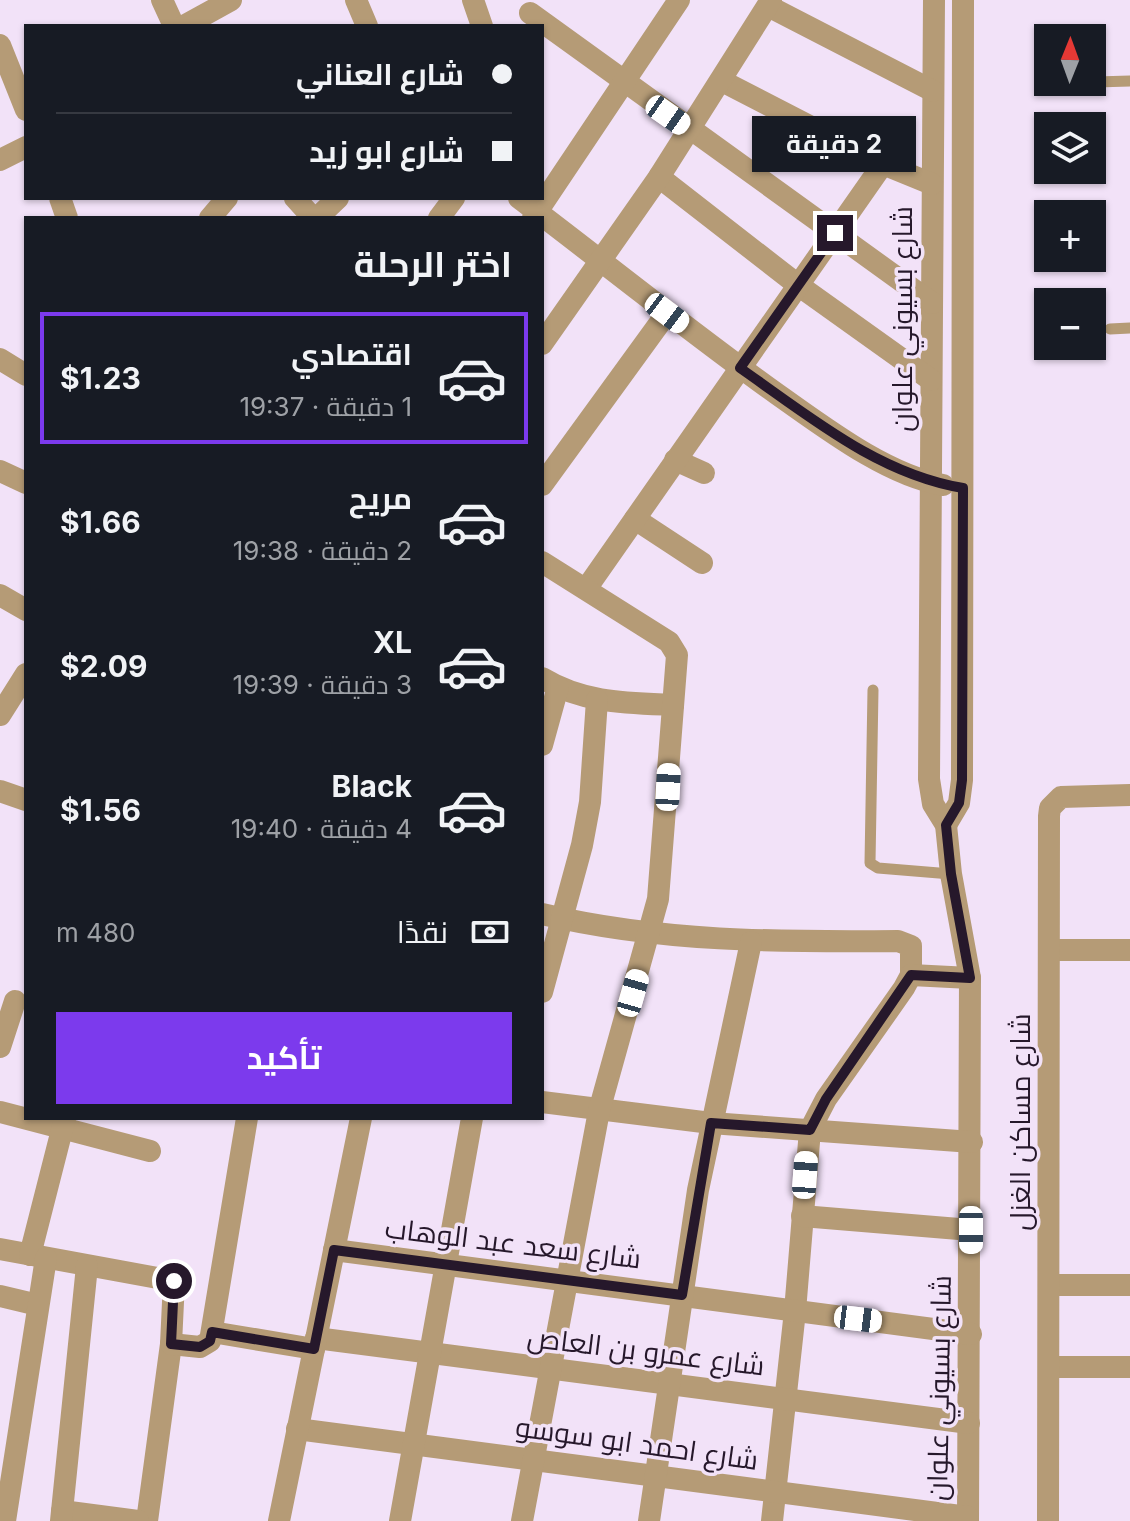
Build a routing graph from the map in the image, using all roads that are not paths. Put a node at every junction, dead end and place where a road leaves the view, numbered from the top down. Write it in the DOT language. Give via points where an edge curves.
graph roads {
  1 [pos="162,0"];
  2 [pos="231,0"];
  3 [pos="356,0"];
  4 [pos="473,0"];
  5 [pos="679,0"];
  6 [pos="963,0"];
  7 [pos="932,1"];
  8 [pos="769,3"];
  9 [pos="530,13"];
  10 [pos="173,24"];
  11 [pos="188,24"];
  12 [pos="366,24"];
  13 [pos="481,24"];
  14 [pos="0,45"];
  15 [pos="722,81"];
  16 [pos="1130,81"];
  17 [pos="1106,82"];
  18 [pos="626,85"];
  19 [pos="933,91"];
  20 [pos="24,105"];
  21 [pos="690,130"];
  22 [pos="24,148"];
  23 [pos="0,160"];
  24 [pos="883,164"];
  25 [pos="659,177"];
  26 [pos="932,184"];
  27 [pos="225,200"];
  28 [pos="297,200"];
  29 [pos="336,200"];
  30 [pos="521,200"];
  31 [pos="535,215"];
  32 [pos="212,216"];
  33 [pos="313,216"];
  34 [pos="317,216"];
  35 [pos="544,221"];
  36 [pos="835,233"];
  37 [pos="601,260"];
  38 [pos="798,285"];
  39 [pos="932,303"];
  40 [pos="667,313"];
  41 [pos="1130,328"];
  42 [pos="1110,329"];
  43 [pos="544,341"];
  44 [pos="24,353"];
  45 [pos="0,359"];
  46 [pos="740,368"];
  47 [pos="24,374"];
  48 [pos="931,380"];
  49 [pos="675,460"];
  50 [pos="0,471"];
  51 [pos="704,473"];
  52 [pos="24,482"];
  53 [pos="544,482"];
  54 [pos="931,483"];
  55 [pos="963,488"];
  56 [pos="635,519"];
  57 [pos="544,563"];
  58 [pos="702,563"];
  59 [pos="586,589"];
  60 [pos="0,595"];
  61 [pos="24,609"];
  62 [pos="24,677"];
  63 [pos="550,683"];
  64 [pos="873,690"];
  65 [pos="597,700"];
  66 [pos="673,705"];
  67 [pos="2,706"];
  68 [pos="544,730"];
  69 [pos="0,791"];
  70 [pos="1130,795"];
  71 [pos="24,799"];
  72 [pos="946,825"];
  73 [pos="951,874"];
  74 [pos="544,914"];
  75 [pos="564,919"];
  76 [pos="651,933"];
  77 [pos="751,942"];
  78 [pos="1050,950"];
  79 [pos="1130,950"];
  80 [pos="911,975"];
  81 [pos="970,978"];
  82 [pos="544,985"];
  83 [pos="14,1001"];
  84 [pos="0,1047"];
  85 [pos="544,1102"];
  86 [pos="599,1111"];
  87 [pos="0,1112"];
  88 [pos="24,1116"];
  89 [pos="247,1120"];
  90 [pos="361,1120"];
  91 [pos="472,1120"];
  92 [pos="64,1123"];
  93 [pos="711,1123"];
  94 [pos="810,1130"];
  95 [pos="972,1142"];
  96 [pos="150,1151"];
  97 [pos="802,1216"];
  98 [pos="971,1230"];
  99 [pos="0,1249"];
  100 [pos="334,1250"];
  101 [pos="38,1257"];
  102 [pos="446,1265"];
  103 [pos="87,1266"];
  104 [pos="567,1281"];
  105 [pos="1049,1285"];
  106 [pos="1130,1285"];
  107 [pos="682,1295"];
  108 [pos="0,1296"];
  109 [pos="38,1305"];
  110 [pos="795,1311"];
  111 [pos="212,1332"];
  112 [pos="971,1334"];
  113 [pos="171,1344"];
  114 [pos="315,1344"];
  115 [pos="430,1353"];
  116 [pos="1049,1367"];
  117 [pos="1130,1367"];
  118 [pos="550,1369"];
  119 [pos="670,1386"];
  120 [pos="786,1400"];
  121 [pos="969,1423"];
  122 [pos="297,1429"];
  123 [pos="414,1445"];
  124 [pos="532,1459"];
  125 [pos="656,1476"];
  126 [pos="776,1492"];
  127 [pos="62,1516"];
  128 [pos="3,1519"];
  129 [pos="968,1519"];
  130 [pos="138,1521"];
  131 [pos="147,1521"];
  132 [pos="279,1521"];
  133 [pos="400,1521"];
  134 [pos="522,1521"];
  135 [pos="649,1521"];
  136 [pos="772,1521"];
  137 [pos="1048,1521"];
  1 -- 10 [label="street"];
  2 -- 11 [label="street"];
  3 -- 12 [label="street"];
  4 -- 13 [label="street"];
  5 -- 18 [label="street"];
  6 -- 55 [label="street, شارع بسيوني علوان"];
  7 -- 19 [label="street, شارع بسيوني علوان"];
  8 -- 15 [label="street"];
  8 -- 19 [label="street"];
  9 -- 18 [label="street"];
  14 -- 20 [label="street"];
  15 -- 21 [label="street"];
  15 -- 24 [label="street"];
  16 -- 17 [label="lane"];
  18 -- 21 [label="street"];
  18 -- 31 [label="street"];
  19 -- 26 [label="street, شارع بسيوني علوان"];
  21 -- 25 [label="street"];
  21 -- 36 [label="street"];
  22 -- 23 [label="street"];
  24 -- 26 [label="street"];
  24 -- 36 [label="street"];
  25 -- 37 [label="street"];
  25 -- 38 [label="street"];
  26 -- 39 [label="street, شارع بسيوني علوان"];
  27 -- 32 [label="street"];
  28 -- 33 [label="street"];
  29 -- 34 [label="street"];
  30 -- 31 [label="street"];
  35 -- 37 [label="street"];
  36 -- 38 [label="street"];
  36 -- 39 [label="street"];
  37 -- 40 [label="street"];
  37 -- 43 [label="street"];
  38 -- 46 [label="street"];
  38 -- 48 [label="street"];
  39 -- 48 [label="street, شارع بسيوني علوان"];
  40 -- 46 [label="street"];
  40 -- 53 [label="street"];
  41 -- 42 [label="lane"];
  44 -- 45 [label="street"];
  45 -- 47 [label="street"];
  46 -- 49 [label="street"];
  46 -- 54 [label="street" via="836,436"];
  48 -- 54 [label="street, شارع بسيوني علوان"];
  49 -- 51 [label="street"];
  49 -- 56 [label="street"];
  50 -- 52 [label="street"];
  54 -- 55 [label="street"];
  54 -- 72 [label="street, شارع بسيوني علوان" via="929,779 933,804"];
  55 -- 72 [label="street, شارع بسيوني علوان" via="962,780 959,803"];
  56 -- 58 [label="street"];
  56 -- 59 [label="street"];
  57 -- 59 [label="street"];
  59 -- 66 [label="street" via="669,642 677,655"];
  60 -- 61 [label="street"];
  62 -- 67 [label="street"];
  63 -- 65 [label="street"];
  63 -- 68 [label="street"];
  64 -- 73 [label="lane" via="870,863"];
  65 -- 66 [label="street"];
  65 -- 75 [label="street" via="590,802"];
  66 -- 76 [label="street" via="663,869"];
  69 -- 71 [label="street"];
  70 -- 78 [label="street, شارع مساكن الغزل" via="1069,795 1050,808"];
  72 -- 73 [label="street, شارع بسيوني علوان"];
  73 -- 81 [label="street, شارع بسيوني علوان"];
  74 -- 75 [label="street"];
  75 -- 76 [label="street"];
  75 -- 82 [label="street"];
  76 -- 77 [label="street"];
  76 -- 86 [label="street"];
  77 -- 80 [label="street" via="904,941 911,946"];
  77 -- 93 [label="street"];
  78 -- 79 [label="street"];
  78 -- 105 [label="street, شارع مساكن الغزل"];
  80 -- 81 [label="street"];
  80 -- 94 [label="street"];
  81 -- 95 [label="street, شارع بسيوني علوان"];
  83 -- 84 [label="street"];
  85 -- 86 [label="street"];
  86 -- 93 [label="street"];
  86 -- 104 [label="street"];
  87 -- 88 [label="street"];
  89 -- 111 [label="street"];
  90 -- 100 [label="street"];
  91 -- 102 [label="street"];
  92 -- 96 [label="street"];
  92 -- 101 [label="street"];
  93 -- 94 [label="street"];
  93 -- 107 [label="street"];
  94 -- 95 [label="street"];
  94 -- 97 [label="street"];
  95 -- 98 [label="street, شارع بسيوني علوان"];
  97 -- 98 [label="street"];
  97 -- 110 [label="street"];
  98 -- 112 [label="street, شارع بسيوني علوان"];
  99 -- 101 [label="street"];
  100 -- 102 [label="street, شارع سعد عبد الوهاب"];
  100 -- 114 [label="street"];
  101 -- 103 [label="street"];
  101 -- 109 [label="street"];
  102 -- 104 [label="street, شارع سعد عبد الوهاب"];
  102 -- 115 [label="street"];
  103 -- 113 [label="street" via="174,1281"];
  103 -- 127 [label="street"];
  104 -- 107 [label="street, شارع سعد عبد الوهاب"];
  104 -- 118 [label="street"];
  105 -- 106 [label="street"];
  105 -- 116 [label="street, شارع مساكن الغزل"];
  107 -- 110 [label="street, شارع سعد عبد الوهاب"];
  107 -- 119 [label="street"];
  108 -- 109 [label="street"];
  109 -- 128 [label="street"];
  110 -- 112 [label="street, شارع سعد عبد الوهاب"];
  110 -- 120 [label="street"];
  111 -- 113 [label="street" via="205,1346"];
  111 -- 114 [label="street, شارع عمرو بن العاص"];
  112 -- 121 [label="street, شارع بسيوني علوان"];
  113 -- 131 [label="street"];
  114 -- 115 [label="street, شارع عمرو بن العاص"];
  114 -- 122 [label="street"];
  115 -- 118 [label="street, شارع عمرو بن العاص"];
  115 -- 123 [label="street"];
  116 -- 117 [label="street"];
  116 -- 137 [label="street, شارع مساكن الغزل"];
  118 -- 119 [label="street, شارع عمرو بن العاص"];
  118 -- 124 [label="street"];
  119 -- 120 [label="street, شارع عمرو بن العاص"];
  119 -- 125 [label="street"];
  120 -- 121 [label="street, شارع عمرو بن العاص"];
  120 -- 126 [label="street"];
  121 -- 129 [label="street, شارع بسيوني علوان"];
  122 -- 123 [label="street, شارع احمد ابو سوسو"];
  122 -- 132 [label="street"];
  123 -- 124 [label="street, شارع احمد ابو سوسو"];
  123 -- 133 [label="street"];
  124 -- 125 [label="street, شارع احمد ابو سوسو"];
  124 -- 134 [label="street"];
  125 -- 126 [label="street, شارع احمد ابو سوسو"];
  125 -- 135 [label="street"];
  126 -- 129 [label="street, شارع احمد ابو سوسو"];
  126 -- 136 [label="street"];
  127 -- 130 [label="street"];
}
